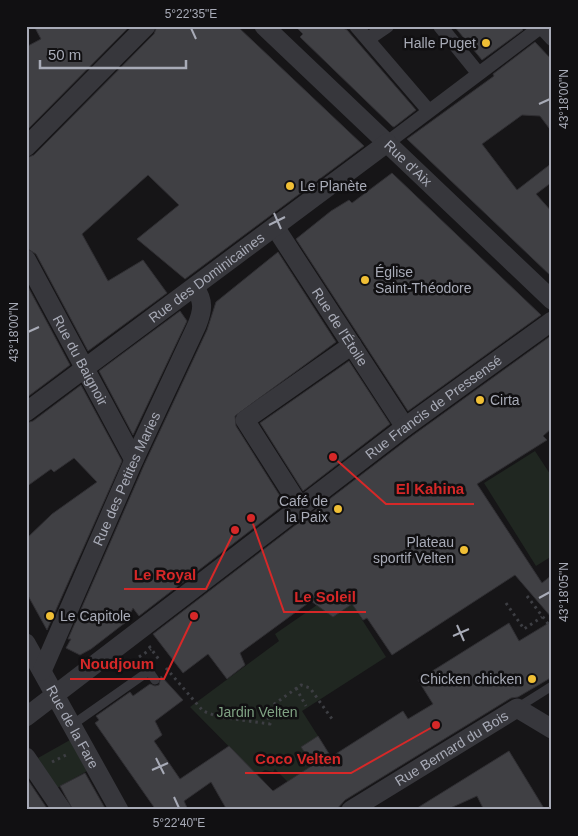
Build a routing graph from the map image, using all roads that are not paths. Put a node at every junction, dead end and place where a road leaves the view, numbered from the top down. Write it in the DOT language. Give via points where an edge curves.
graph roads {
  1 [pos="146,26"];
  2 [pos="356,26"];
  3 [pos="387,26"];
  4 [pos="440,26"];
  5 [pos="541,27"];
  6 [pos="268,28"];
  7 [pos="368,39"];
  8 [pos="552,39"];
  9 [pos="478,73"];
  10 [pos="429,111"];
  11 [pos="387,143"];
  12 [pos="26,147"];
  13 [pos="275,227"];
  14 [pos="26,259"];
  15 [pos="195,288"];
  16 [pos="552,300"];
  17 [pos="552,321"];
  18 [pos="352,345"];
  19 [pos="86,368"];
  20 [pos="26,412"];
  21 [pos="405,427"];
  22 [pos="134,460"];
  23 [pos="301,508"];
  24 [pos="26,643"];
  25 [pos="42,671"];
  26 [pos="156,680"];
  27 [pos="552,686"];
  28 [pos="55,695"];
  29 [pos="517,708"];
  30 [pos="26,717"];
  31 [pos="72,725"];
  32 [pos="552,729"];
  33 [pos="26,757"];
  34 [pos="371,802"];
  35 [pos="56,805"];
  36 [pos="119,810"];
  37 [pos="351,810"];
  1 -- 12 [label="street"];
  2 -- 7 [label="street"];
  3 -- 7 [label="street"];
  4 -- 9 [label="street"];
  5 -- 8 [label="street"];
  5 -- 9 [label="street"];
  6 -- 11 [label="street, Rue d'Aix"];
  7 -- 10 [label="street"];
  9 -- 10 [label="street"];
  10 -- 11 [label="street"];
  11 -- 13 [label="street, Rue des Dominicaines"];
  11 -- 16 [label="street, Rue d'Aix"];
  13 -- 15 [label="street, Rue des Dominicaines"];
  13 -- 18 [label="street, Rue de l'Étoile"];
  14 -- 19 [label="street, Rue du Baignoir"];
  15 -- 19 [label="street, Rue des Dominicaines"];
  15 -- 22 [label="street, Rue des Petites Maries" via="202,297 203,309"];
  17 -- 21 [label="street, Rue Francis de Pressensé"];
  18 -- 21 [label="street, Rue de l'Étoile"];
  18 -- 23 [label="street" via="245,420"];
  19 -- 20 [label="street, Rue des Dominicaines"];
  19 -- 22 [label="street, Rue du Baignoir"];
  21 -- 23 [label="street, Rue Francis de Pressensé"];
  22 -- 25 [label="street, Rue des Petites Maries"];
  23 -- 28 [label="street, Rue Francis de Pressensé"];
  24 -- 25 [label="street, Rue de la Fare"];
  25 -- 28 [label="street, Rue de la Fare"];
  26 -- 31 [label="lane" via="149,671"];
  27 -- 29 [label="lane, Rue Bernard du Bois"];
  28 -- 30 [label="street"];
  28 -- 31 [label="street, Rue de la Fare"];
  29 -- 32 [label="street"];
  29 -- 34 [label="street, Rue Bernard du Bois"];
  31 -- 36 [label="street, Rue de la Fare"];
  33 -- 35 [label="street"];
  34 -- 37 [label="street, Rue Bernard du Bois"];
}
